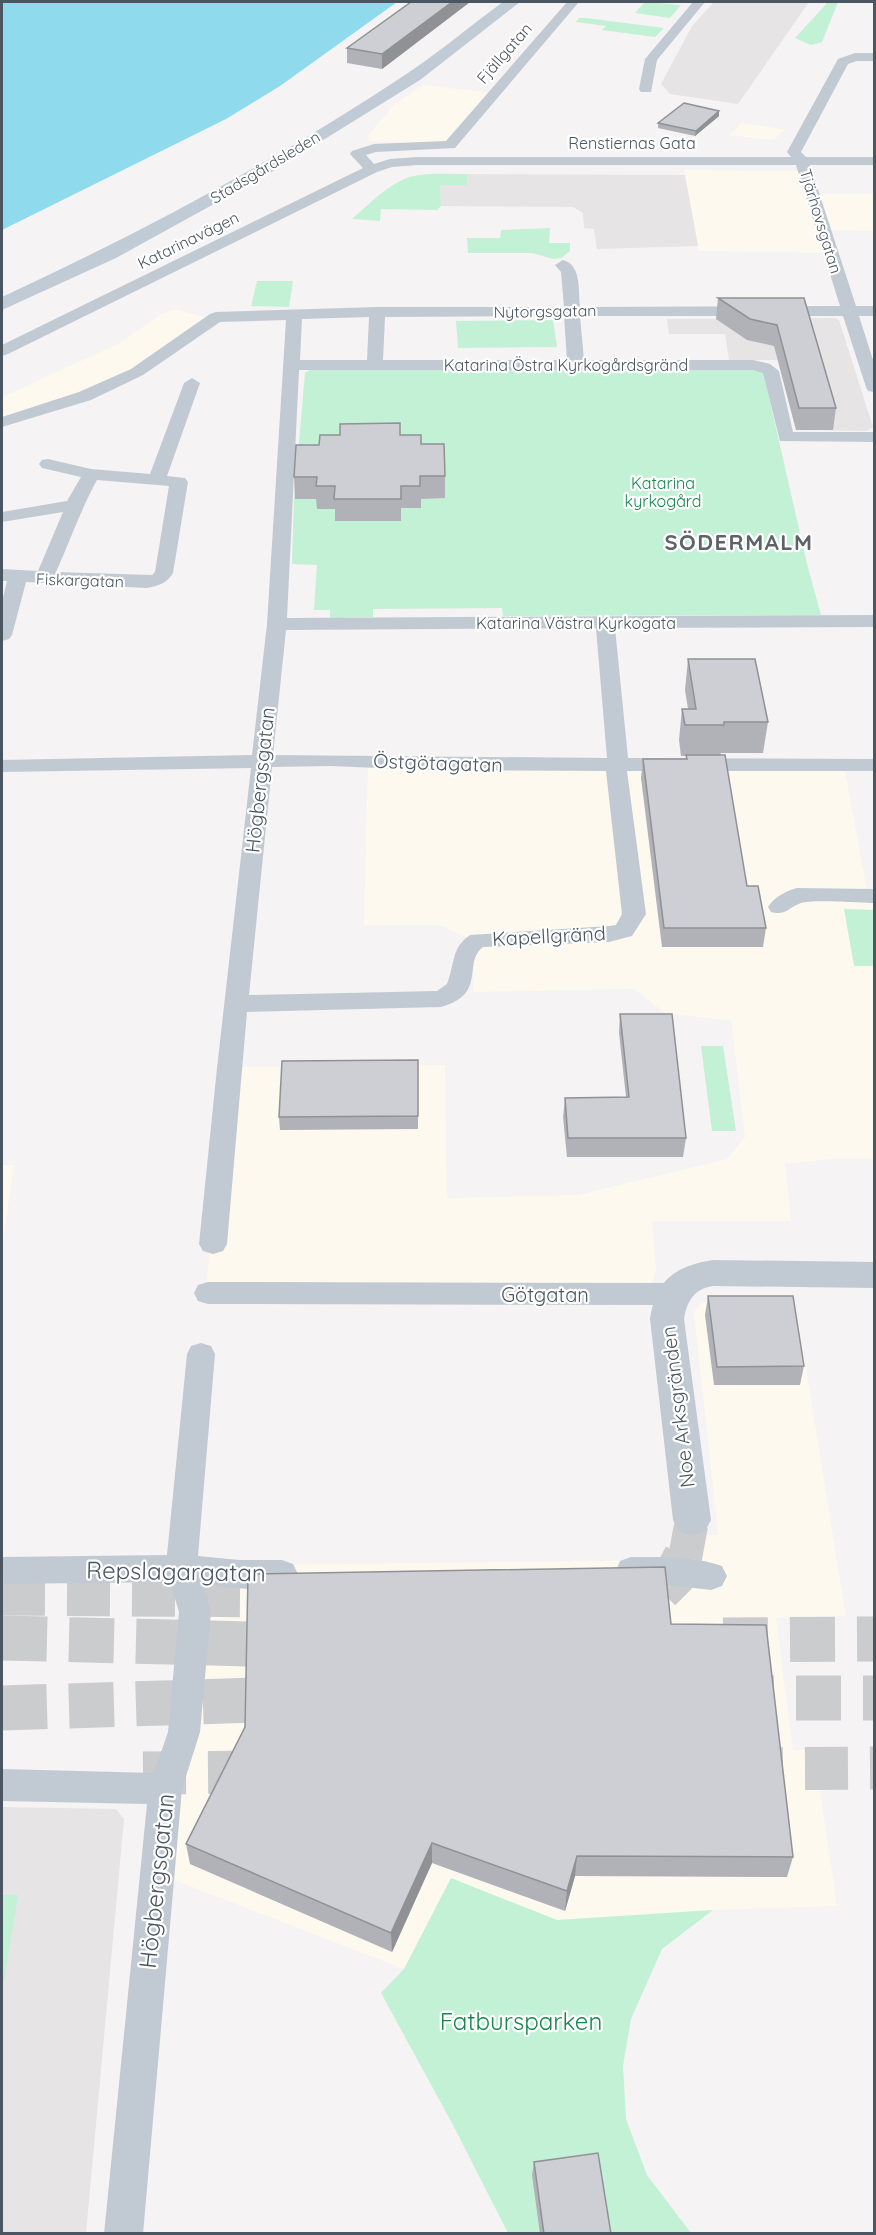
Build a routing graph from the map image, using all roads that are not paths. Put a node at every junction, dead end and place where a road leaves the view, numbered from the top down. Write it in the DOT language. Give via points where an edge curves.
graph roads {
  1 [pos="488,2"];
  2 [pos="512,2"];
  3 [pos="573,2"];
  4 [pos="699,2"];
  5 [pos="874,57"];
  6 [pos="646,89"];
  7 [pos="335,107"];
  8 [pos="355,112"];
  9 [pos="802,161"];
  10 [pos="874,161"];
  11 [pos="390,163"];
  12 [pos="372,169"];
  13 [pos="563,265"];
  14 [pos="2,288"];
  15 [pos="2,304"];
  16 [pos="849,310"];
  17 [pos="874,310"];
  18 [pos="573,311"];
  19 [pos="378,312"];
  20 [pos="294,315"];
  21 [pos="2,351"];
  22 [pos="293,365"];
  23 [pos="375,365"];
  24 [pos="576,365"];
  25 [pos="192,382"];
  26 [pos="874,387"];
  27 [pos="2,422"];
  28 [pos="874,437"];
  29 [pos="48,464"];
  30 [pos="91,474"];
  31 [pos="157,480"];
  32 [pos="74,505"];
  33 [pos="2,517"];
  34 [pos="10,576"];
  35 [pos="44,578"];
  36 [pos="874,621"];
  37 [pos="605,623"];
  38 [pos="277,624"];
  39 [pos="2,635"];
  40 [pos="262,761"];
  41 [pos="616,765"];
  42 [pos="874,765"];
  43 [pos="2,766"];
  44 [pos="874,896"];
  45 [pos="779,907"];
  46 [pos="236,1004"];
  47 [pos="213,1244"];
  48 [pos="874,1275"];
  49 [pos="208,1293"];
  50 [pos="672,1294"];
  51 [pos="201,1354"];
  52 [pos="692,1520"];
  53 [pos="181,1568"];
  54 [pos="2,1570"];
  55 [pos="609,1571"];
  56 [pos="310,1574"];
  57 [pos="711,1576"];
  58 [pos="2,1785"];
  59 [pos="165,1789"];
  60 [pos="123,2234"];
  1 -- 7 [label="main road, Stadsgårdsleden" via="400,70"];
  2 -- 8 [label="main road, Stadsgårdsleden" via="416,75"];
  3 -- 12 [label="street, Fjällgatan" via="466,137 444,147 374,148 357,154"];
  4 -- 6 [label="street" via="651,59"];
  5 -- 9 [label="street, Tjärhovsgatan" via="855,57 843,62 794,152"];
  7 -- 8 [label="main road"];
  7 -- 14 [label="main road, Stadsgårdsleden" via="141,220"];
  8 -- 15 [label="main road, Stadsgårdsleden" via="249,179 159,229"];
  9 -- 10 [label="street, Renstiernas Gata"];
  9 -- 11 [label="street, Renstiernas Gata"];
  9 -- 16 [label="street, Tjärhovsgatan"];
  11 -- 12 [label="street, Katarinavägen"];
  12 -- 21 [label="street, Katarinavägen"];
  13 -- 18 [label="street" via="569,271"];
  16 -- 17 [label="street, Nytorgsgatan"];
  16 -- 18 [label="street, Nytorgsgatan"];
  16 -- 26 [label="street, Tjärhovsgatan"];
  18 -- 19 [label="street, Nytorgsgatan"];
  18 -- 24 [label="street"];
  19 -- 20 [label="street, Nytorgsgatan"];
  19 -- 23 [label="street"];
  20 -- 22 [label="street, Högbergsgatan"];
  20 -- 27 [label="street, Nytorgsgatan" via="216,317 137,372 82,397"];
  22 -- 23 [label="street, Katarina Östra Kyrkogårdsgränd"];
  22 -- 38 [label="street, Högbergsgatan"];
  23 -- 24 [label="street, Katarina Östra Kyrkogårdsgränd"];
  24 -- 28 [label="street, Katarina Östra Kyrkogårdsgränd" via="764,367 771,371 786,437"];
  25 -- 31 [label="street"];
  29 -- 30 [label="street"];
  30 -- 31 [label="street"];
  30 -- 32 [label="street"];
  31 -- 35 [label="street, Fiskargatan" via="179,482 164,573 158,580"];
  32 -- 33 [label="street"];
  32 -- 35 [label="street"];
  34 -- 35 [label="street, Fiskargatan"];
  34 -- 39 [label="street"];
  36 -- 37 [label="street, Katarina Västra Kyrkogata"];
  37 -- 38 [label="street, Katarina Västra Kyrkogata"];
  37 -- 41 [label="street, Kapellgränd" via="619,753"];
  38 -- 40 [label="street, Högbergsgatan"];
  40 -- 41 [label="street, Östgötagatan"];
  40 -- 43 [label="street, Östgötagatan"];
  40 -- 46 [label="street, Högbergsgatan"];
  41 -- 42 [label="street, Östgötagatan"];
  41 -- 46 [label="street, Kapellgränd" via="634,914 624,931 478,940 465,951 461,984 450,997 441,999"];
  44 -- 45 [label="street" via="797,895"];
  46 -- 47 [label="street, Högbergsgatan"];
  48 -- 50 [label="street" via="713,1273 684,1281"];
  49 -- 50 [label="street, Götgatan"];
  50 -- 52 [label="street, Noe Arksgränden" via="667,1319"];
  51 -- 53 [label="street, Högbergsgatan"];
  53 -- 54 [label="street, Repslagargatan"];
  53 -- 56 [label="street, Repslagargatan" via="239,1574"];
  53 -- 59 [label="street, Högbergsgatan" via="195,1612 184,1732"];
  55 -- 57 [label="street"];
  58 -- 59 [label="street"];
  59 -- 60 [label="street, Högbergsgatan"];
}
